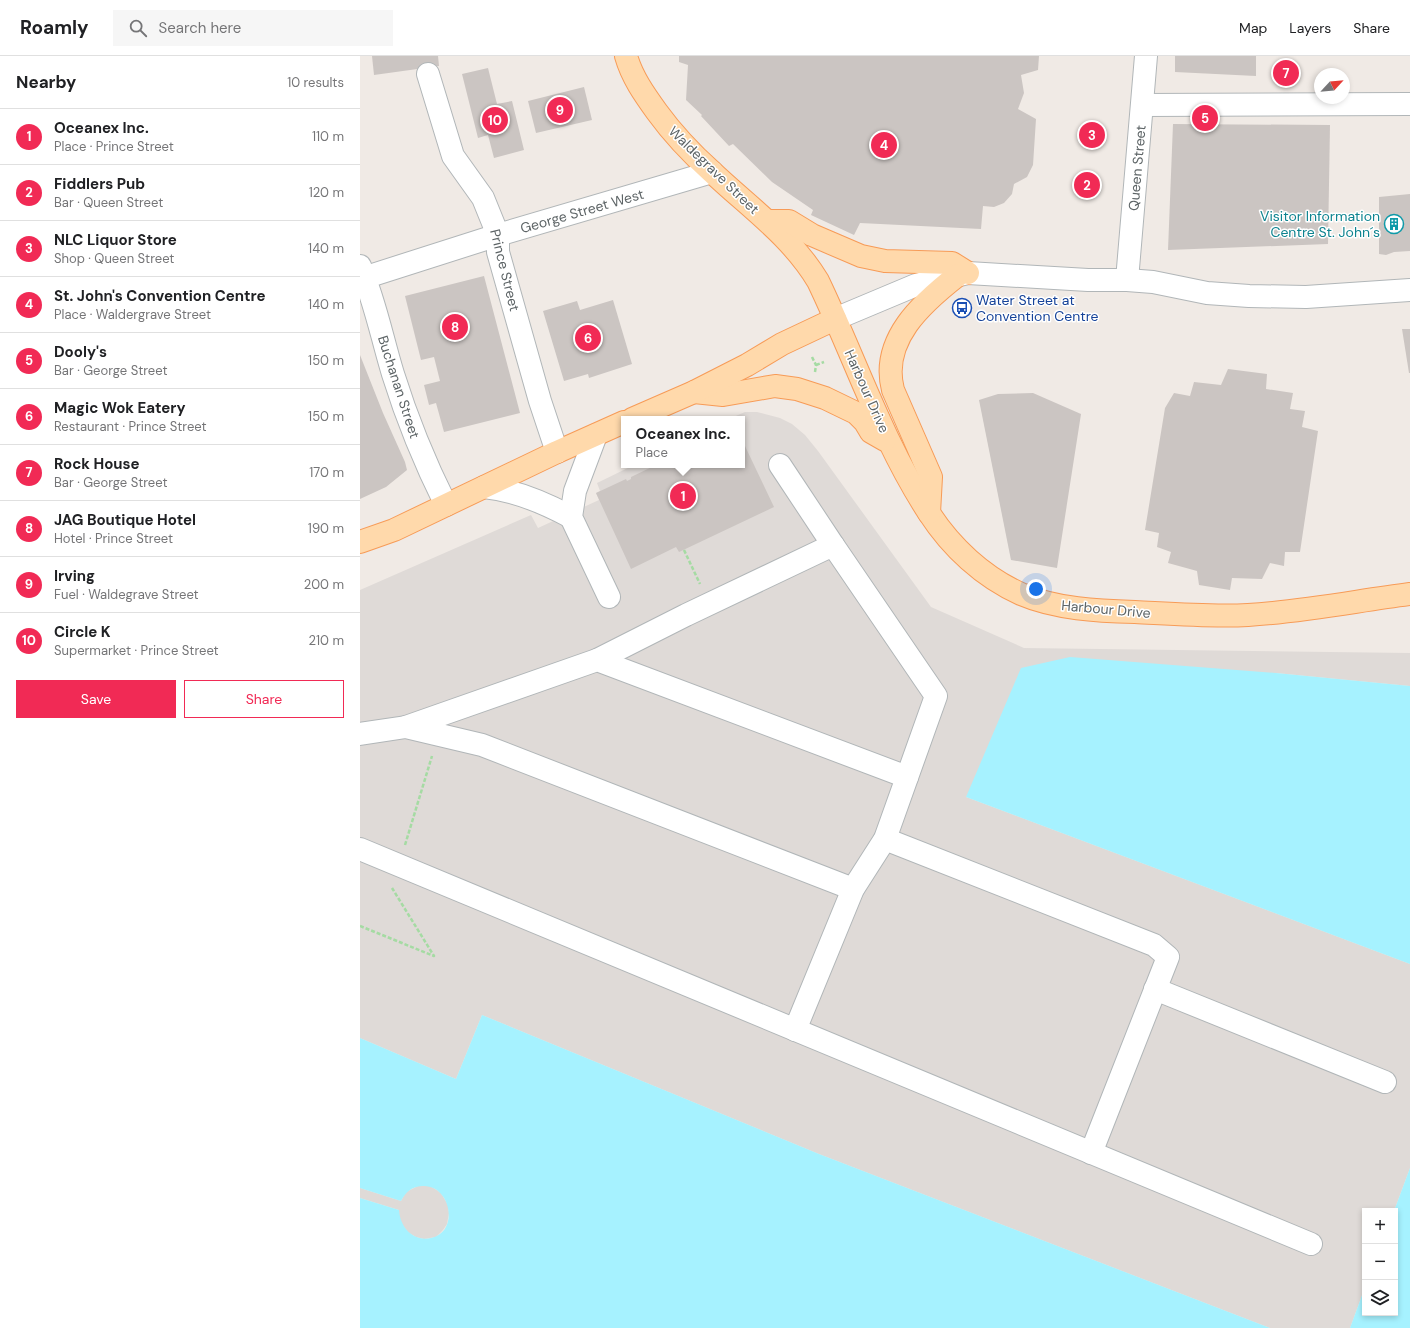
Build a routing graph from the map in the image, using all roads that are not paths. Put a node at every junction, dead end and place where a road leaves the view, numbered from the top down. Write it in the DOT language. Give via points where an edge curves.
graph roads {
  1 [pos="1146,56"];
  2 [pos="629,59"];
  3 [pos="428,74"];
  4 [pos="1410,104"];
  5 [pos="1143,105"];
  6 [pos="712,172"];
  7 [pos="768,221"];
  8 [pos="498,235"];
  9 [pos="362,274"];
  10 [pos="963,274"];
  11 [pos="1127,280"];
  12 [pos="1410,290"];
  13 [pos="835,319"];
  14 [pos="694,392"];
  15 [pos="639,416"];
  16 [pos="621,423"];
  17 [pos="596,435"];
  18 [pos="891,443"];
  19 [pos="557,452"];
  20 [pos="780,465"];
  21 [pos="484,487"];
  22 [pos="446,505"];
  23 [pos="929,513"];
  24 [pos="571,517"];
  25 [pos="360,542"];
  26 [pos="833,545"];
  27 [pos="1410,594"];
  28 [pos="609,596"];
  29 [pos="597,660"];
  30 [pos="406,727"];
  31 [pos="360,734"];
  32 [pos="906,777"];
  33 [pos="885,839"];
  34 [pos="360,849"];
  35 [pos="853,888"];
  36 [pos="1155,989"];
  37 [pos="795,1030"];
  38 [pos="1386,1082"];
  39 [pos="1091,1153"];
  40 [pos="1311,1244"];
  1 -- 5 [label="street, Queen Street"];
  2 -- 6 [label="main road, Waldegrave Street" via="644,94 660,116"];
  3 -- 8 [label="street, Prince Street" via="454,156 482,198"];
  4 -- 5 [label="street"];
  5 -- 11 [label="street, Queen Street"];
  6 -- 7 [label="main road, Waldegrave Street"];
  6 -- 8 [label="street, George Street West"];
  7 -- 10 [label="main road" via="789,222 861,256 885,261 952,263"];
  7 -- 13 [label="main road, Waldegrave Street" via="802,257 818,281"];
  8 -- 9 [label="street, George Street West"];
  8 -- 19 [label="street, Prince Street" via="498,252"];
  9 -- 22 [label="street, Buchanan Street" via="414,433"];
  10 -- 11 [label="street"];
  10 -- 13 [label="street" via="916,285"];
  10 -- 23 [label="main road" via="934,293 912,318 899,339 890,367 893,390 931,477"];
  11 -- 12 [label="street" via="1153,282 1207,293 1249,296 1306,297"];
  13 -- 14 [label="main road" via="782,344 747,366"];
  13 -- 18 [label="main road, Harbour Drive"];
  14 -- 15 [label="main road"];
  14 -- 18 [label="main road" via="723,395 775,386 797,389 825,398 856,414 871,432"];
  16 -- 17 [label="main road"];
  17 -- 19 [label="main road"];
  17 -- 24 [label="street" via="575,492"];
  18 -- 23 [label="main road, Harbour Drive"];
  19 -- 21 [label="main road"];
  20 -- 26 [label="street"];
  21 -- 22 [label="main road"];
  21 -- 24 [label="street" via="507,489"];
  22 -- 25 [label="main road" via="394,530"];
  23 -- 27 [label="main road, Harbour Drive" via="949,540 997,582 1049,603 1112,611 1248,615"];
  24 -- 28 [label="street"];
  26 -- 29 [label="street"];
  26 -- 32 [label="street" via="936,696"];
  29 -- 30 [label="street"];
  29 -- 32 [label="street"];
  30 -- 31 [label="street"];
  30 -- 35 [label="street" via="482,745"];
  32 -- 33 [label="street"];
  33 -- 35 [label="street"];
  33 -- 36 [label="street" via="1154,945 1168,957"];
  34 -- 37 [label="street"];
  35 -- 37 [label="street"];
  36 -- 38 [label="street"];
  36 -- 39 [label="street"];
  37 -- 39 [label="street"];
  39 -- 40 [label="street"];
}
